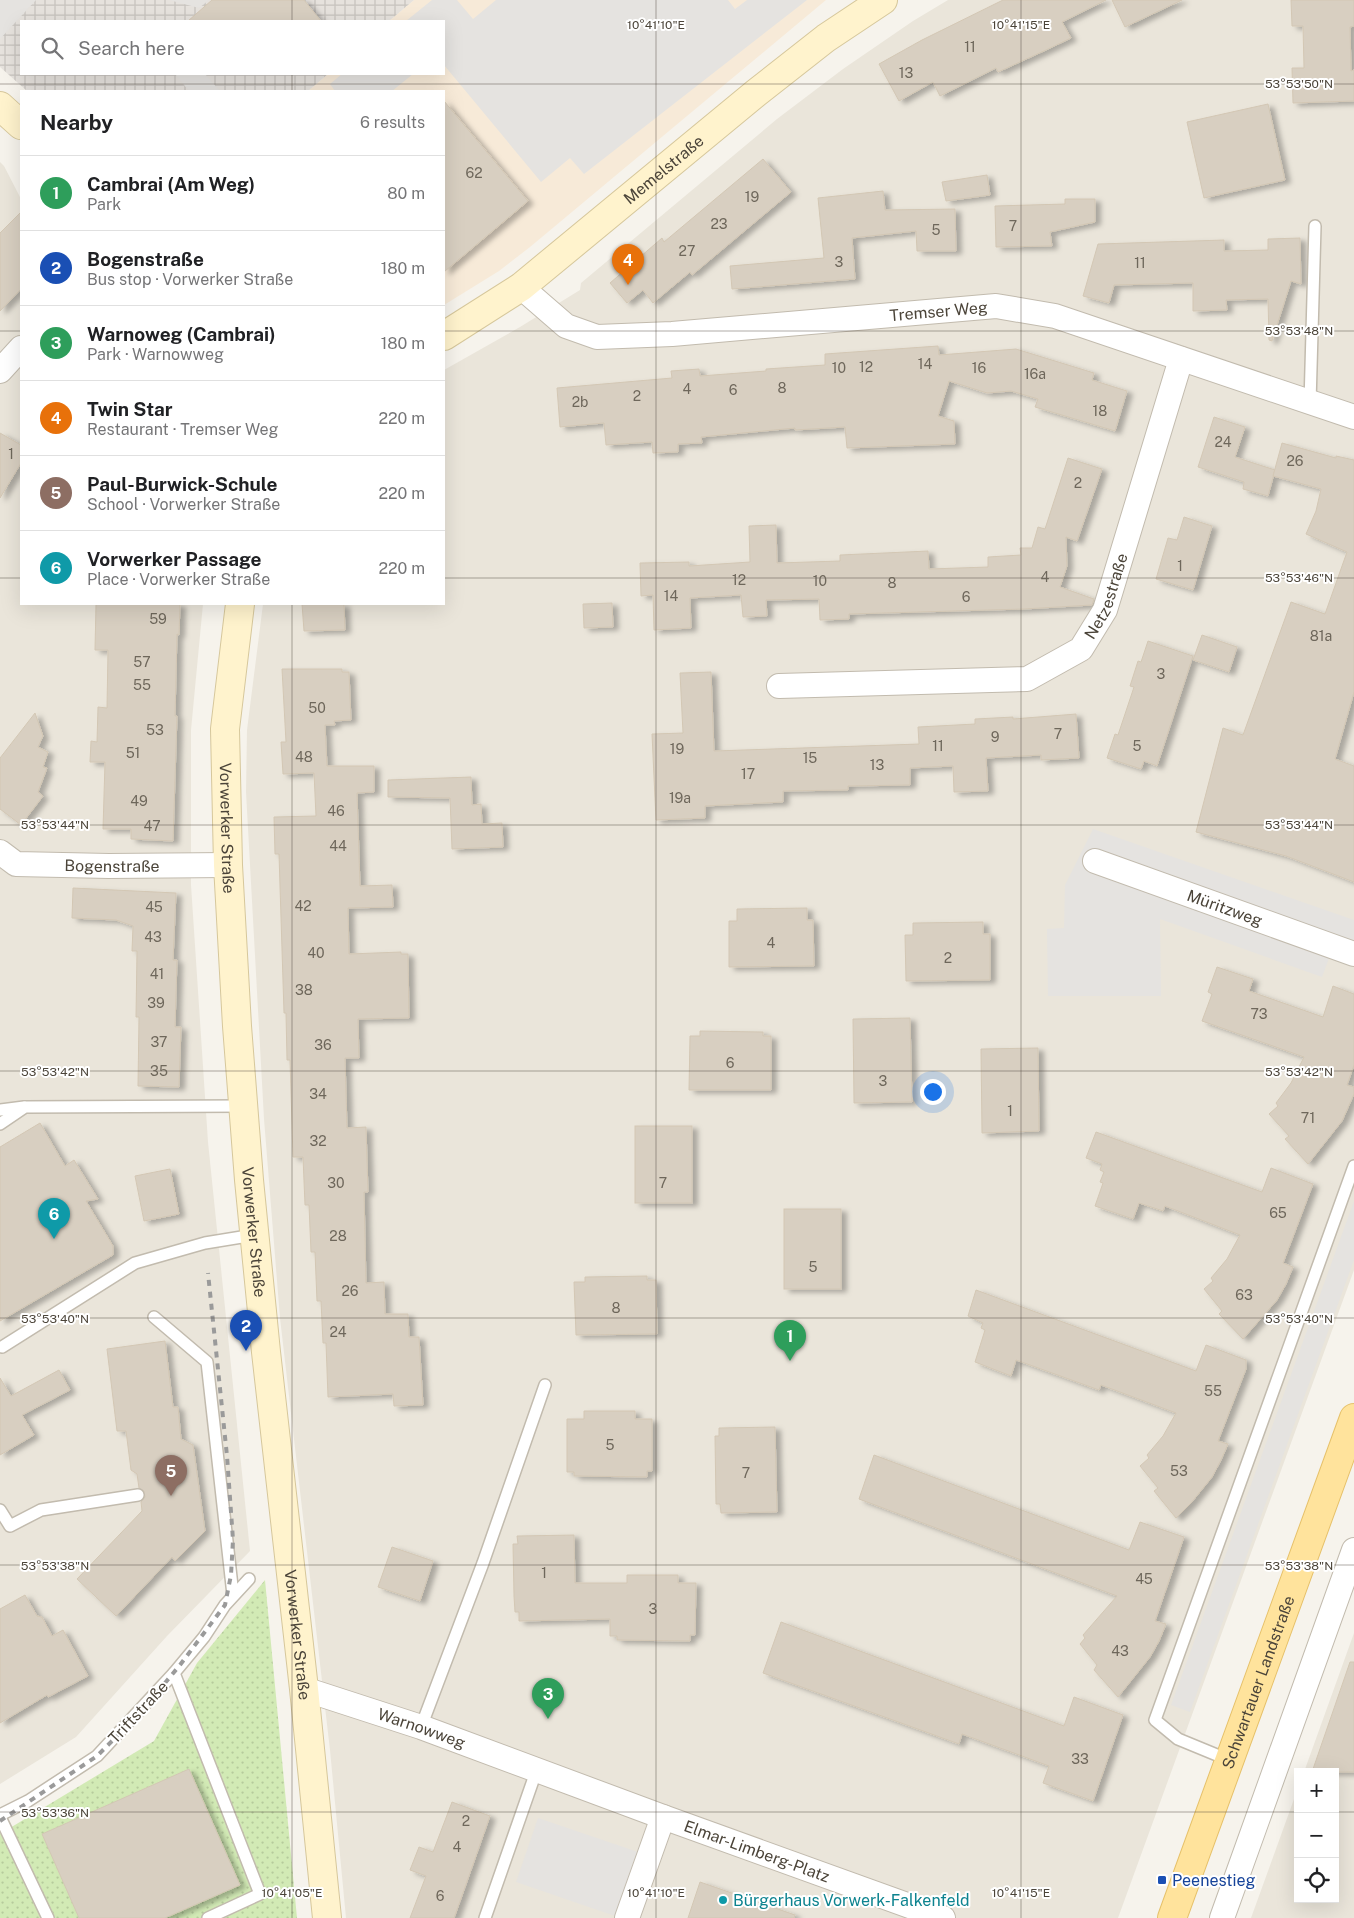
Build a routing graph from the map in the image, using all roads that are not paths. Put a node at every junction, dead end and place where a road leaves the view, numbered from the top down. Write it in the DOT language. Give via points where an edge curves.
graph roads {
  1 [pos="882,0"];
  2 [pos="0,106"];
  3 [pos="20,124"];
  4 [pos="1315,226"];
  5 [pos="521,288"];
  6 [pos="445,335"];
  7 [pos="20,349"];
  8 [pos="1181,360"];
  9 [pos="0,371"];
  10 [pos="1310,402"];
  11 [pos="1354,417"];
  12 [pos="240,605"];
  13 [pos="779,686"];
  14 [pos="0,852"];
  15 [pos="1095,861"];
  16 [pos="228,865"];
  17 [pos="1354,954"];
  18 [pos="244,1106"];
  19 [pos="25,1107"];
  20 [pos="0,1110"];
  21 [pos="0,1124"];
  22 [pos="1354,1166"];
  23 [pos="254,1236"];
  24 [pos="154,1317"];
  25 [pos="2,1347"];
  26 [pos="544,1385"];
  27 [pos="1354,1418"];
  28 [pos="138,1495"];
  29 [pos="0,1510"];
  30 [pos="1354,1550"];
  31 [pos="250,1579"];
  32 [pos="234,1596"];
  33 [pos="174,1673"];
  34 [pos="304,1689"];
  35 [pos="421,1728"];
  36 [pos="1229,1760"];
  37 [pos="537,1769"];
  38 [pos="0,1816"];
  39 [pos="669,1819"];
  40 [pos="934,1915"];
  41 [pos="48,1918"];
  42 [pos="208,1918"];
  43 [pos="327,1918"];
  44 [pos="485,1918"];
  45 [pos="627,1918"];
  46 [pos="1172,1918"];
  47 [pos="1222,1918"];
  1 -- 5 [label="street, Memelstraße" via="826,38 756,93"];
  2 -- 3 [label="street"];
  4 -- 10 [label="lane"];
  5 -- 6 [label="street, Memelstraße"];
  5 -- 8 [label="street, Tremser Weg" via="566,326 597,337 681,333 996,306 1055,316"];
  7 -- 9 [label="street"];
  8 -- 10 [label="street, Tremser Weg"];
  8 -- 13 [label="street, Netzestraße" via="1105,610 1081,649 1027,679"];
  10 -- 11 [label="street, Tremser Weg"];
  12 -- 16 [label="street, Vorwerker Straße" via="225,729"];
  14 -- 16 [label="street, Bogenstraße" via="16,864"];
  15 -- 17 [label="street, Müritzweg"];
  16 -- 18 [label="street, Vorwerker Straße"];
  18 -- 19 [label="lane"];
  18 -- 23 [label="street, Vorwerker Straße"];
  19 -- 20 [label="lane"];
  19 -- 21 [label="lane"];
  22 -- 36 [label="lane" via="1155,1720 1178,1740"];
  23 -- 25 [label="lane" via="205,1243 135,1263"];
  23 -- 34 [label="street, Vorwerker Straße"];
  24 -- 32 [label="lane" via="207,1362"];
  26 -- 35 [label="lane" via="483,1564"];
  27 -- 36 [label="main road, Schwartauer Landstraße"];
  28 -- 29 [label="lane" via="41,1510 10,1526"];
  30 -- 47 [label="street"];
  31 -- 32 [label="lane, Triftstraße"];
  32 -- 33 [label="lane, Triftstraße"];
  33 -- 38 [label="lane, Triftstraße" via="97,1756"];
  33 -- 42 [label="lane" via="260,1894"];
  34 -- 35 [label="street, Warnowweg"];
  34 -- 43 [label="street, Vorwerker Straße"];
  35 -- 37 [label="street, Warnowweg"];
  36 -- 46 [label="main road, Schwartauer Landstraße"];
  37 -- 39 [label="street, Warnowweg"];
  37 -- 44 [label="lane"];
  38 -- 41 [label="lane"];
  39 -- 40 [label="street, Elmar-Limberg-Platz"];
  39 -- 45 [label="street" via="640,1880"];
}
